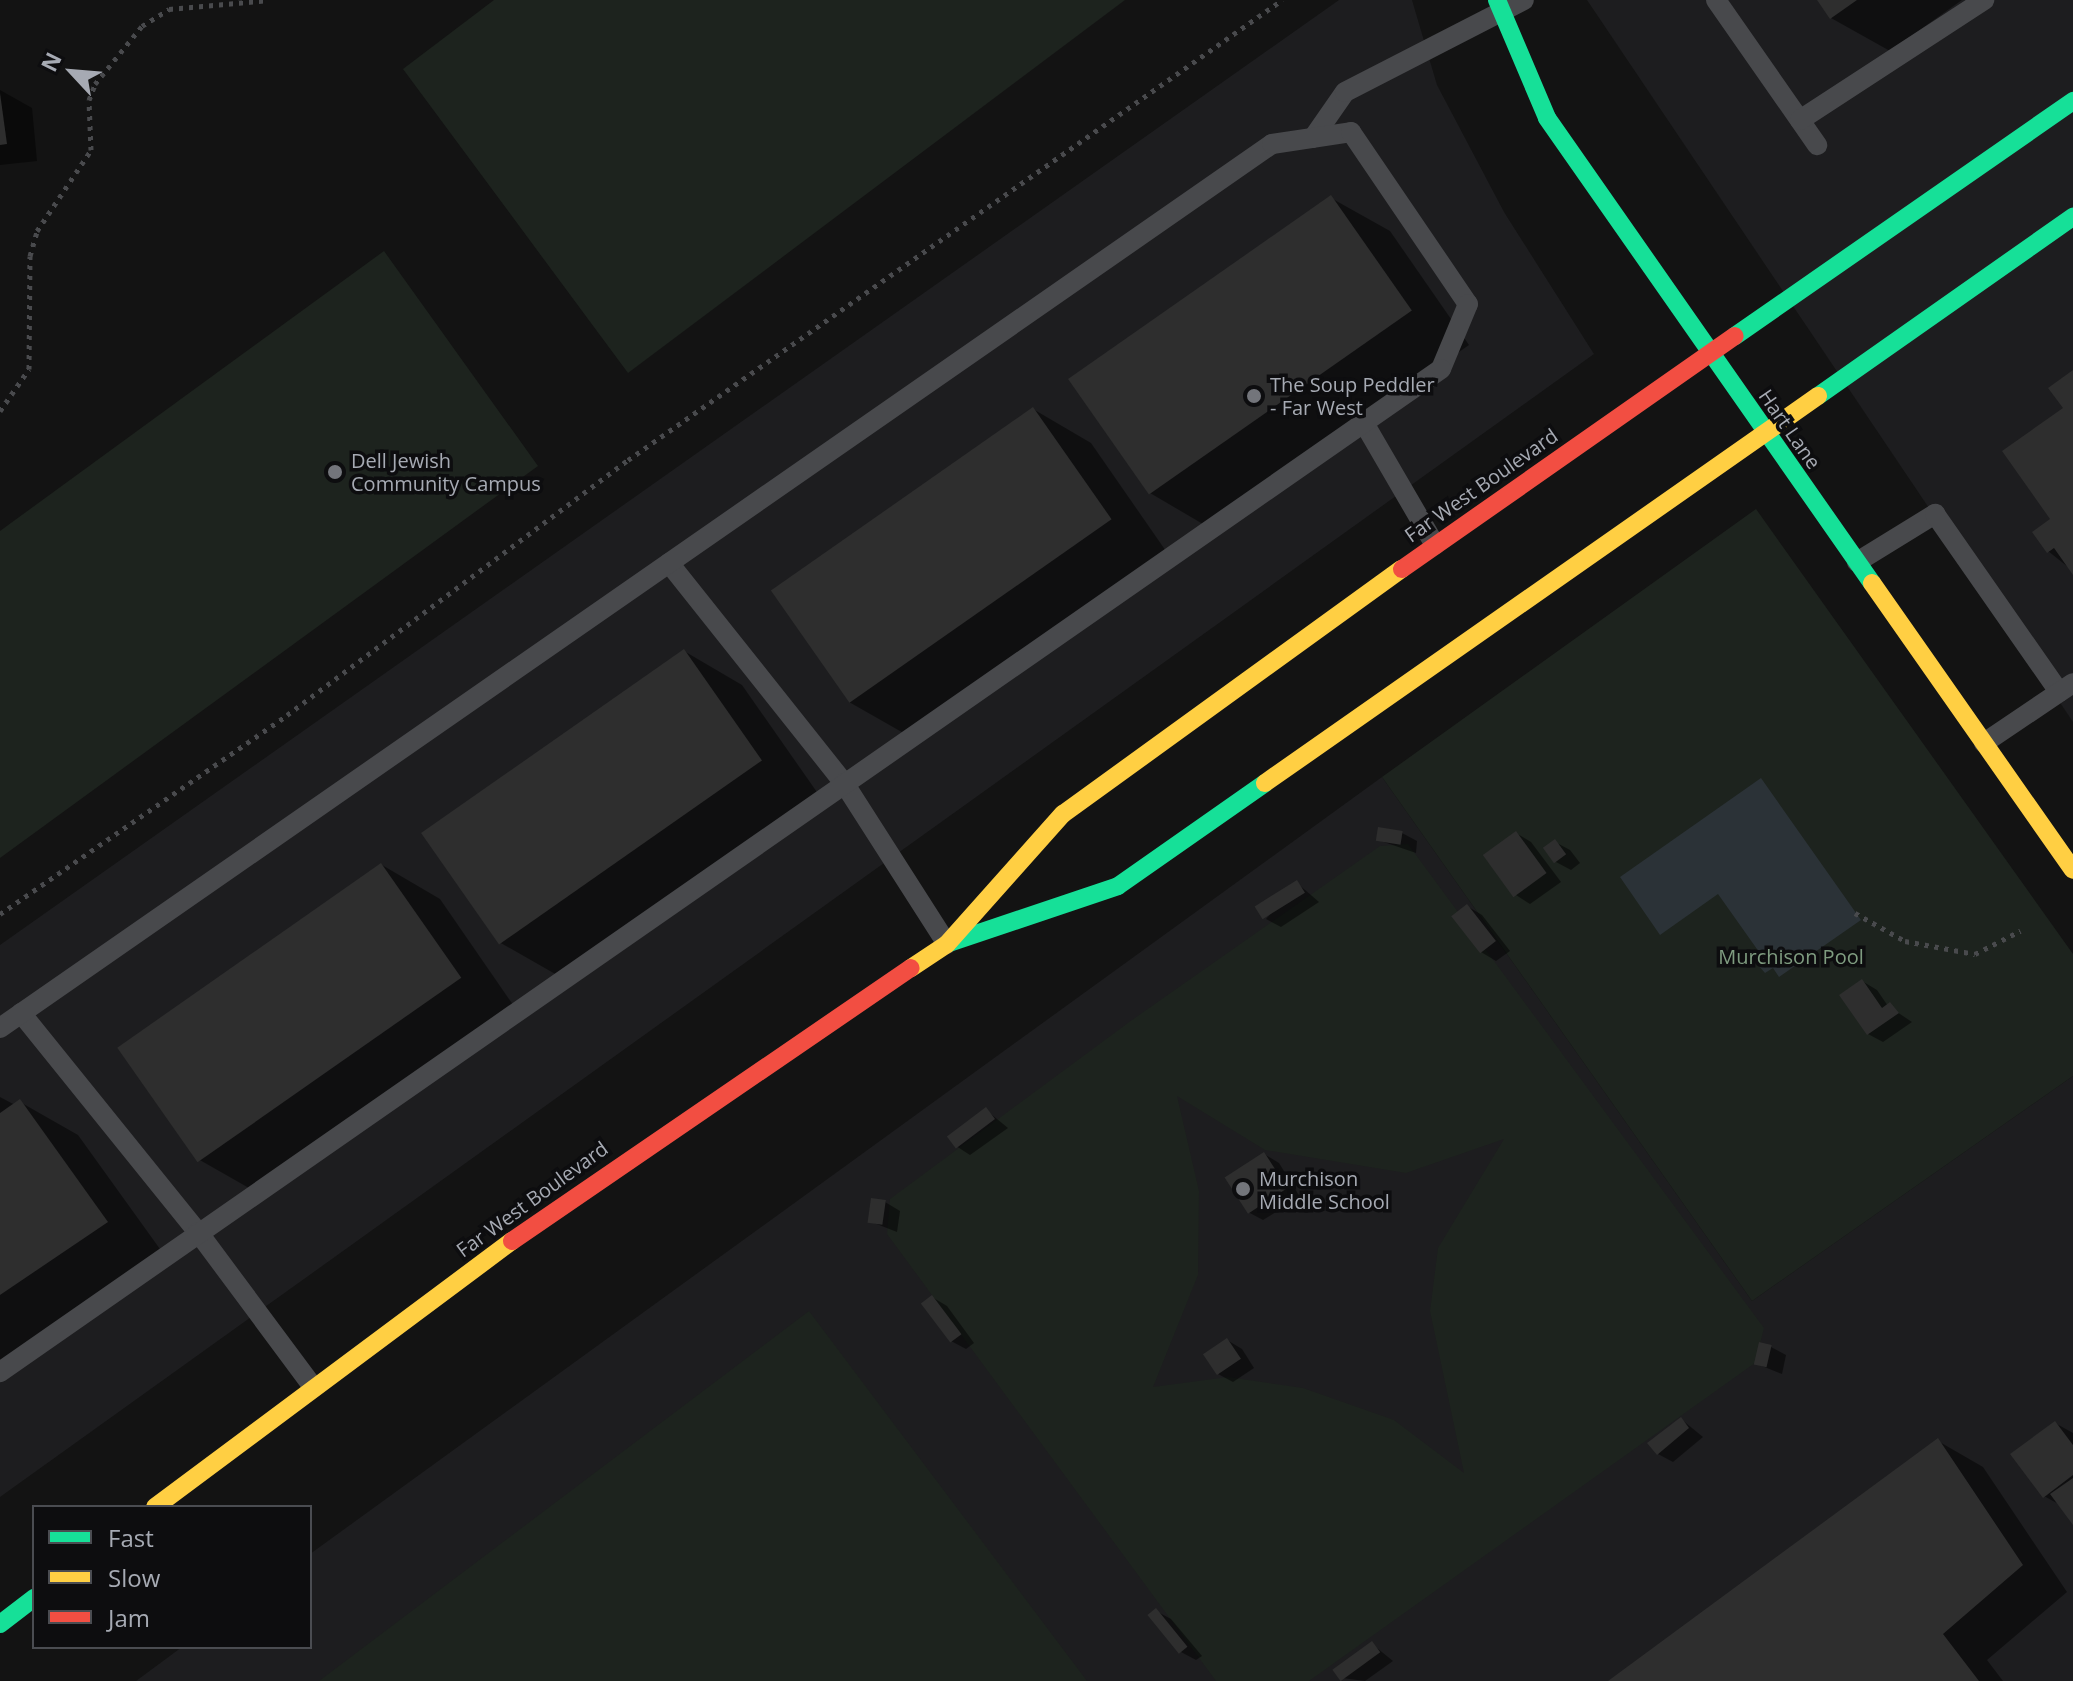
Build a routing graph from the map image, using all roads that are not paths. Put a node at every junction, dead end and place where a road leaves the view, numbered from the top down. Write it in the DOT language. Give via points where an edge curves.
graph roads {
  1 [pos="1524,0"];
  2 [pos="1716,0"];
  3 [pos="1984,0"];
  4 [pos="1500,6"];
  5 [pos="2073,101"];
  6 [pos="1800,120"];
  7 [pos="1313,138"];
  8 [pos="1817,145"];
  9 [pos="2073,217"];
  10 [pos="1709,353"];
  11 [pos="1364,423"];
  12 [pos="1765,430"];
  13 [pos="1435,545"];
  14 [pos="1857,562"];
  15 [pos="669,563"];
  16 [pos="2066,687"];
  17 [pos="1984,743"];
  18 [pos="844,783"];
  19 [pos="2073,870"];
  20 [pos="947,944"];
  21 [pos="21,1013"];
  22 [pos="0,1028"];
  23 [pos="198,1232"];
  24 [pos="0,1372"];
  25 [pos="313,1387"];
  26 [pos="158,1505"];
  27 [pos="32,1600"];
  28 [pos="0,1624"];
  1 -- 4 [label="lane"];
  2 -- 6 [label="lane"];
  3 -- 6 [label="lane"];
  4 -- 7 [label="lane" via="1345,92"];
  4 -- 10 [label="street, Hart Lane" via="1547,118"];
  5 -- 10 [label="street, Far West Boulevard"];
  6 -- 8 [label="lane"];
  7 -- 11 [label="lane" via="1351,132 1468,304 1441,369"];
  7 -- 15 [label="lane" via="1272,144"];
  9 -- 12 [label="street, Far West Boulevard"];
  10 -- 12 [label="street, Hart Lane"];
  10 -- 13 [label="street, Far West Boulevard"];
  11 -- 13 [label="lane"];
  11 -- 18 [label="lane"];
  12 -- 14 [label="street, Hart Lane"];
  12 -- 20 [label="street, Far West Boulevard" via="1118,886"];
  13 -- 20 [label="street, Far West Boulevard" via="1063,814"];
  14 -- 16 [label="lane" via="1935,514"];
  14 -- 17 [label="street, Hart Lane"];
  15 -- 18 [label="lane"];
  15 -- 21 [label="lane"];
  16 -- 17 [label="lane"];
  17 -- 19 [label="street, Hart Lane"];
  18 -- 20 [label="lane"];
  18 -- 23 [label="lane"];
  20 -- 25 [label="street, Far West Boulevard" via="566,1200"];
  21 -- 22 [label="lane"];
  21 -- 23 [label="lane"];
  23 -- 24 [label="lane"];
  23 -- 25 [label="lane"];
  25 -- 26 [label="street, Far West Boulevard"];
  27 -- 28 [label="street"];
}
